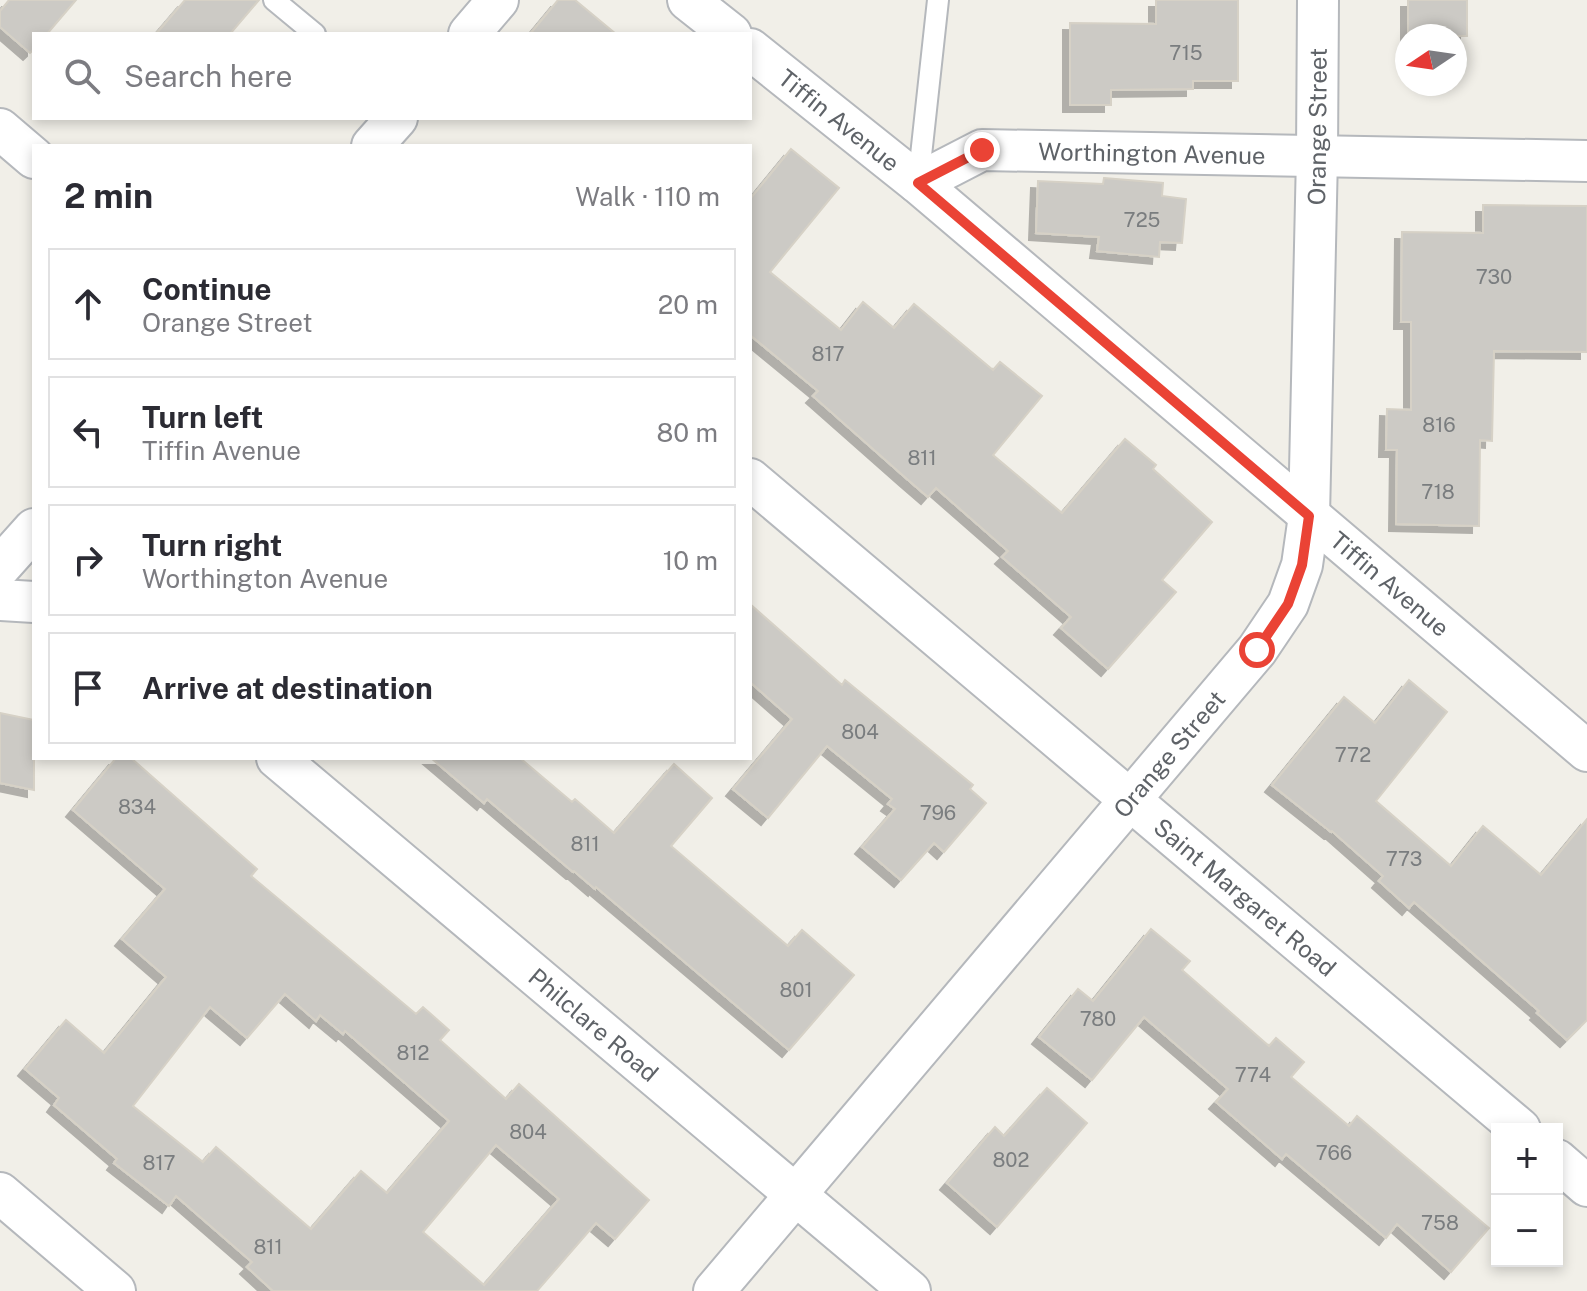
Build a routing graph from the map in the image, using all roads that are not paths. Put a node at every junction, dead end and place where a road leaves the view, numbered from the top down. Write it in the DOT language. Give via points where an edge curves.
graph roads {
  1 [pos="274,0"];
  2 [pos="498,0"];
  3 [pos="688,0"];
  4 [pos="938,0"];
  5 [pos="1318,0"];
  6 [pos="313,32"];
  7 [pos="471,32"];
  8 [pos="728,32"];
  9 [pos="752,51"];
  10 [pos="395,120"];
  11 [pos="0,129"];
  12 [pos="374,144"];
  13 [pos="32,156"];
  14 [pos="1317,156"];
  15 [pos="1587,161"];
  16 [pos="918,183"];
  17 [pos="752,481"];
  18 [pos="1309,516"];
  19 [pos="32,531"];
  20 [pos="0,567"];
  21 [pos="0,600"];
  22 [pos="32,602"];
  23 [pos="1587,751"];
  24 [pos="279,760"];
  25 [pos="1130,798"];
  26 [pos="1513,1123"];
  27 [pos="1563,1165"];
  28 [pos="1587,1186"];
  29 [pos="0,1193"];
  30 [pos="795,1193"];
  31 [pos="115,1291"];
  32 [pos="714,1291"];
  33 [pos="910,1291"];
  1 -- 6 [label="lane"];
  2 -- 7 [label="street"];
  3 -- 8 [label="street"];
  4 -- 16 [label="lane"];
  5 -- 14 [label="street, Orange Street"];
  9 -- 16 [label="street, Tiffin Avenue"];
  10 -- 12 [label="street"];
  11 -- 13 [label="street"];
  14 -- 15 [label="street, Worthington Avenue"];
  14 -- 16 [label="street, Worthington Avenue" via="982,150"];
  14 -- 18 [label="street, Orange Street"];
  16 -- 18 [label="street, Tiffin Avenue"];
  17 -- 25 [label="street, Saint Margaret Road"];
  18 -- 23 [label="street, Tiffin Avenue"];
  18 -- 25 [label="street, Orange Street" via="1302,565 1288,604 1257,650"];
  19 -- 20 [label="street"];
  21 -- 22 [label="street"];
  24 -- 30 [label="street, Philclare Road"];
  25 -- 26 [label="street, Saint Margaret Road"];
  25 -- 30 [label="street, Orange Street"];
  27 -- 28 [label="street"];
  29 -- 31 [label="street"];
  30 -- 32 [label="street, Orange Street"];
  30 -- 33 [label="street, Philclare Road"];
}
